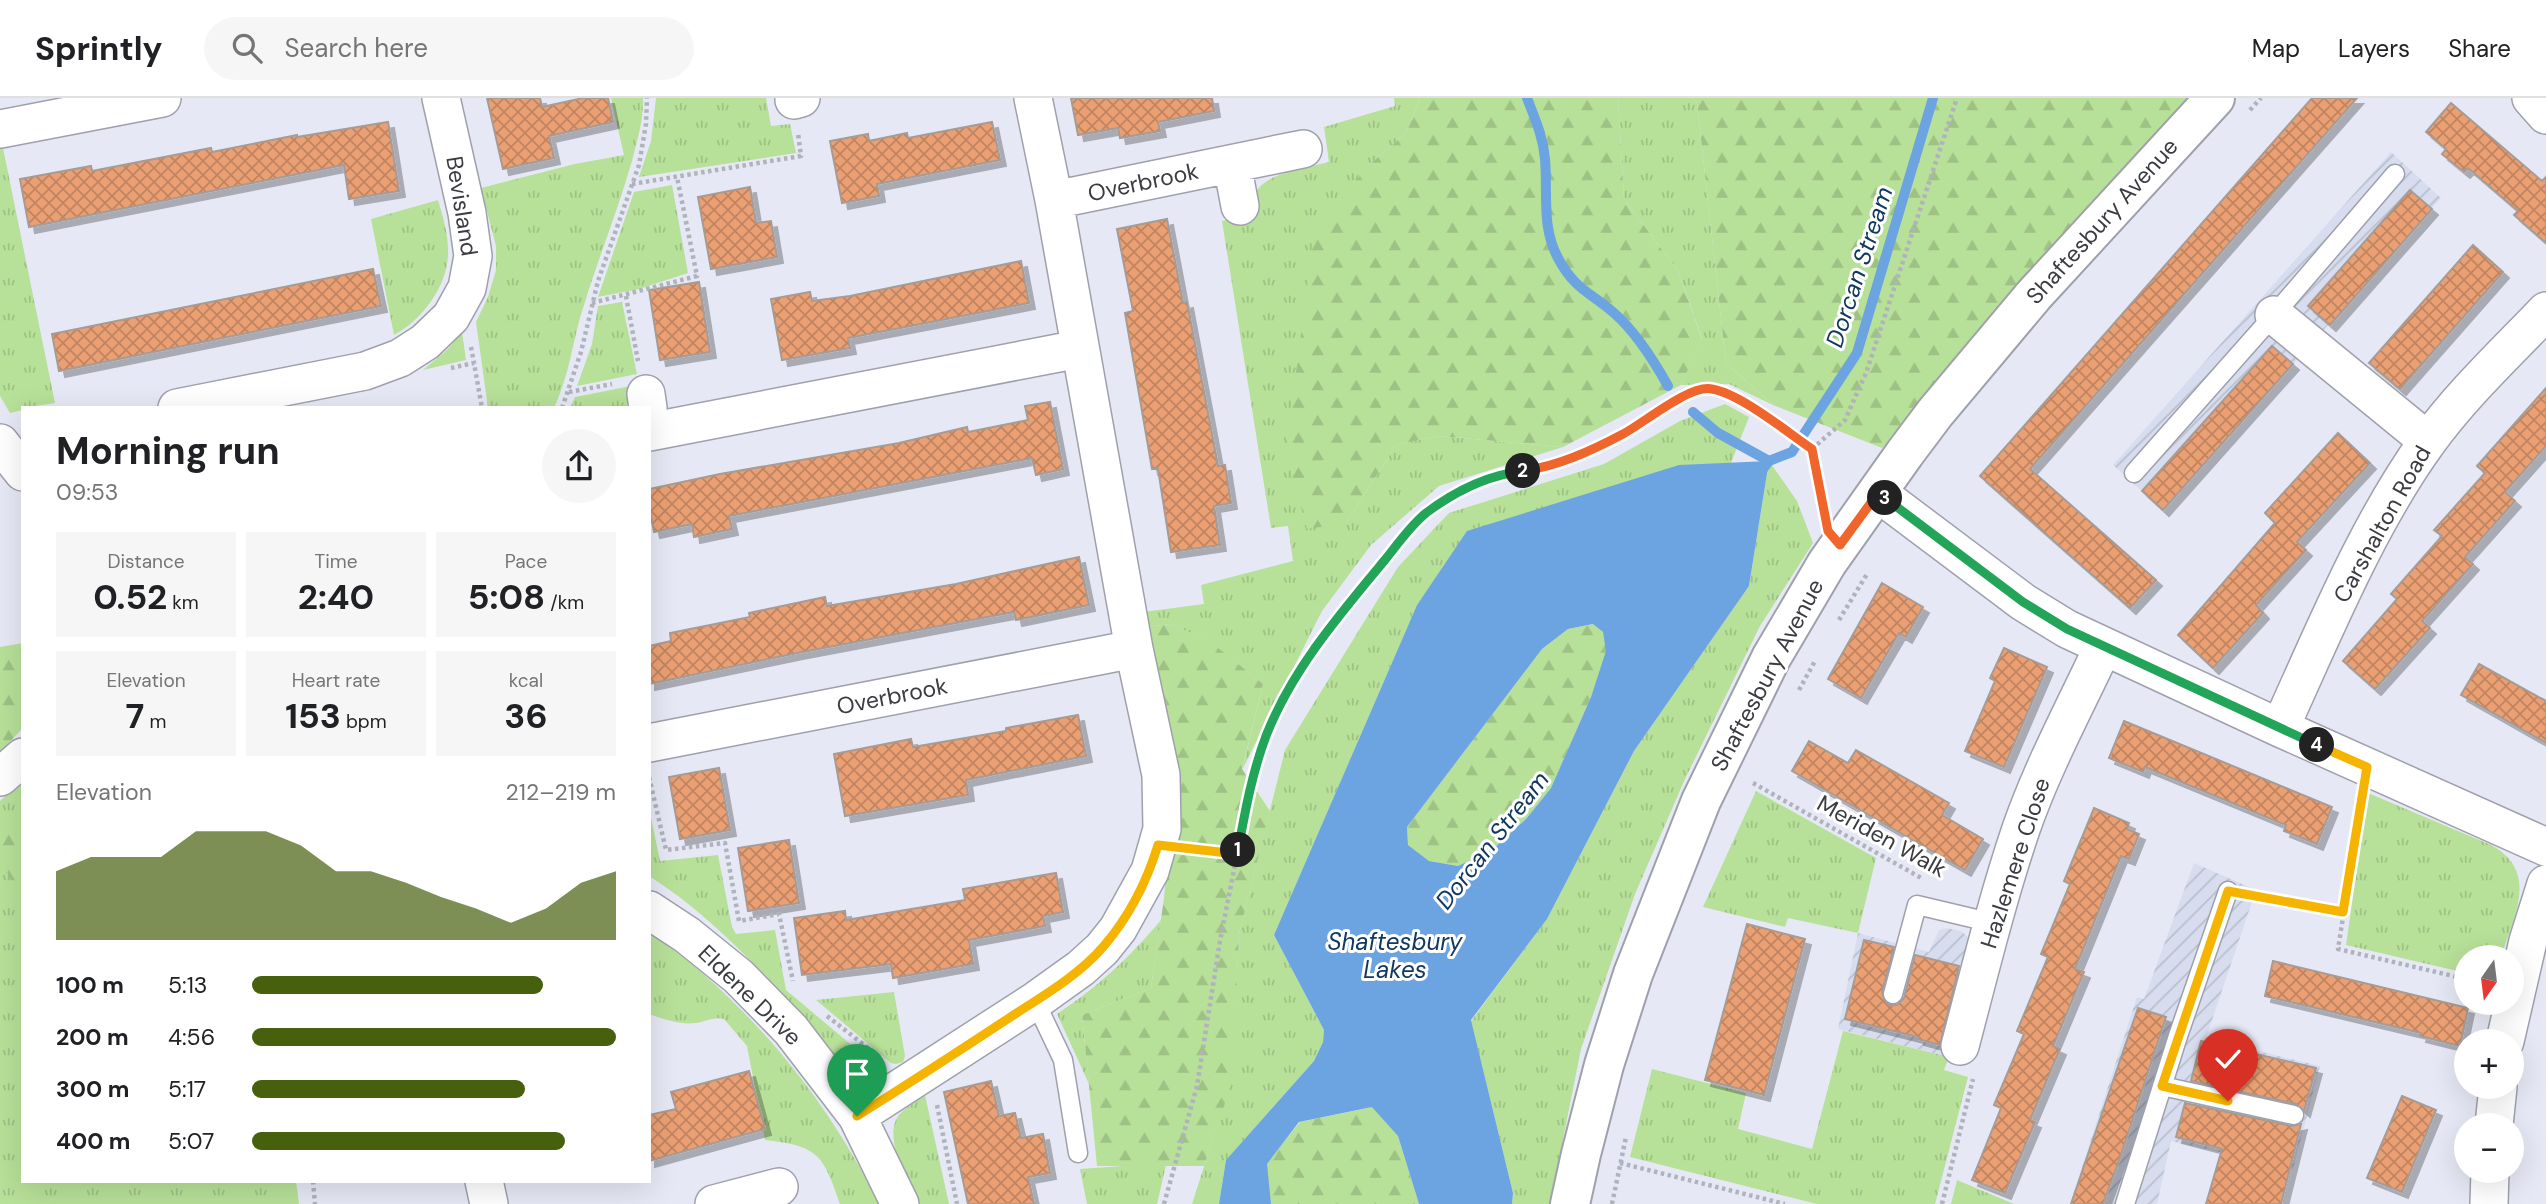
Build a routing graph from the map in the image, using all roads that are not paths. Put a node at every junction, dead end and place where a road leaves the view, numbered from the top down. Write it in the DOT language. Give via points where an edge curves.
graph roads {
  1 [pos="162,98"];
  2 [pos="442,98"];
  3 [pos="1033,98"];
  4 [pos="2531,98"];
  5 [pos="2229,108"];
  6 [pos="2546,115"];
  7 [pos="0,129"];
  8 [pos="1303,149"];
  9 [pos="1232,164"];
  10 [pos="2395,174"];
  11 [pos="1054,200"];
  12 [pos="1240,206"];
  13 [pos="2546,311"];
  14 [pos="2274,316"];
  15 [pos="1079,349"];
  16 [pos="187,406"];
  17 [pos="651,407"];
  18 [pos="2428,441"];
  19 [pos="0,443"];
  20 [pos="21,469"];
  21 [pos="2134,473"];
  22 [pos="1878,493"];
  23 [pos="2103,648"];
  24 [pos="1134,649"];
  25 [pos="2280,728"];
  26 [pos="651,743"];
  27 [pos="21,759"];
  28 [pos="0,777"];
  29 [pos="2546,847"];
  30 [pos="2546,884"];
  31 [pos="2228,891"];
  32 [pos="651,910"];
  33 [pos="1993,923"];
  34 [pos="1893,994"];
  35 [pos="1035,1001"];
  36 [pos="2508,1029"];
  37 [pos="1961,1046"];
  38 [pos="2162,1086"];
  39 [pos="2294,1115"];
  40 [pos="857,1116"];
  41 [pos="1078,1153"];
  42 [pos="484,1183"];
  43 [pos="2489,1183"];
  44 [pos="779,1186"];
  45 [pos="489,1204"];
  46 [pos="714,1204"];
  47 [pos="900,1204"];
  48 [pos="1570,1204"];
  49 [pos="2125,1204"];
  50 [pos="2488,1204"];
  1 -- 7 [label="street"];
  2 -- 16 [label="street, Bevisland" via="473,256 467,288 451,317 400,358 365,371"];
  3 -- 11 [label="street"];
  4 -- 6 [label="street"];
  5 -- 22 [label="street, Shaftesbury Avenue" via="2002,332"];
  8 -- 9 [label="street, Overbrook"];
  9 -- 11 [label="street, Overbrook"];
  9 -- 12 [label="street"];
  10 -- 14 [label="lane"];
  11 -- 15 [label="street"];
  13 -- 18 [label="street, Carshalton Road"];
  14 -- 18 [label="street"];
  14 -- 21 [label="lane"];
  15 -- 17 [label="street"];
  15 -- 24 [label="street"];
  18 -- 25 [label="street, Carshalton Road" via="2371,538"];
  19 -- 20 [label="street"];
  22 -- 23 [label="street" via="2023,602"];
  22 -- 48 [label="street, Shaftesbury Avenue" via="1770,657 1690,826 1617,1021"];
  23 -- 25 [label="street"];
  23 -- 33 [label="street, Hazlemere Close" via="2042,776"];
  24 -- 26 [label="street, Overbrook"];
  24 -- 35 [label="street" via="1161,775 1158,845 1150,871 1118,929 1081,968"];
  25 -- 29 [label="street"];
  27 -- 28 [label="street"];
  30 -- 36 [label="street"];
  31 -- 38 [label="lane"];
  32 -- 40 [label="street, Eldene Drive" via="738,977 791,1030"];
  33 -- 34 [label="lane" via="1917,905"];
  33 -- 37 [label="street, Hazlemere Close"];
  35 -- 40 [label="street"];
  35 -- 41 [label="lane" via="1063,1059"];
  38 -- 39 [label="lane"];
  38 -- 49 [label="lane"];
  40 -- 47 [label="street, Eldene Drive"];
  42 -- 45 [label="street"];
  43 -- 50 [label="street"];
  44 -- 46 [label="street"];
}
